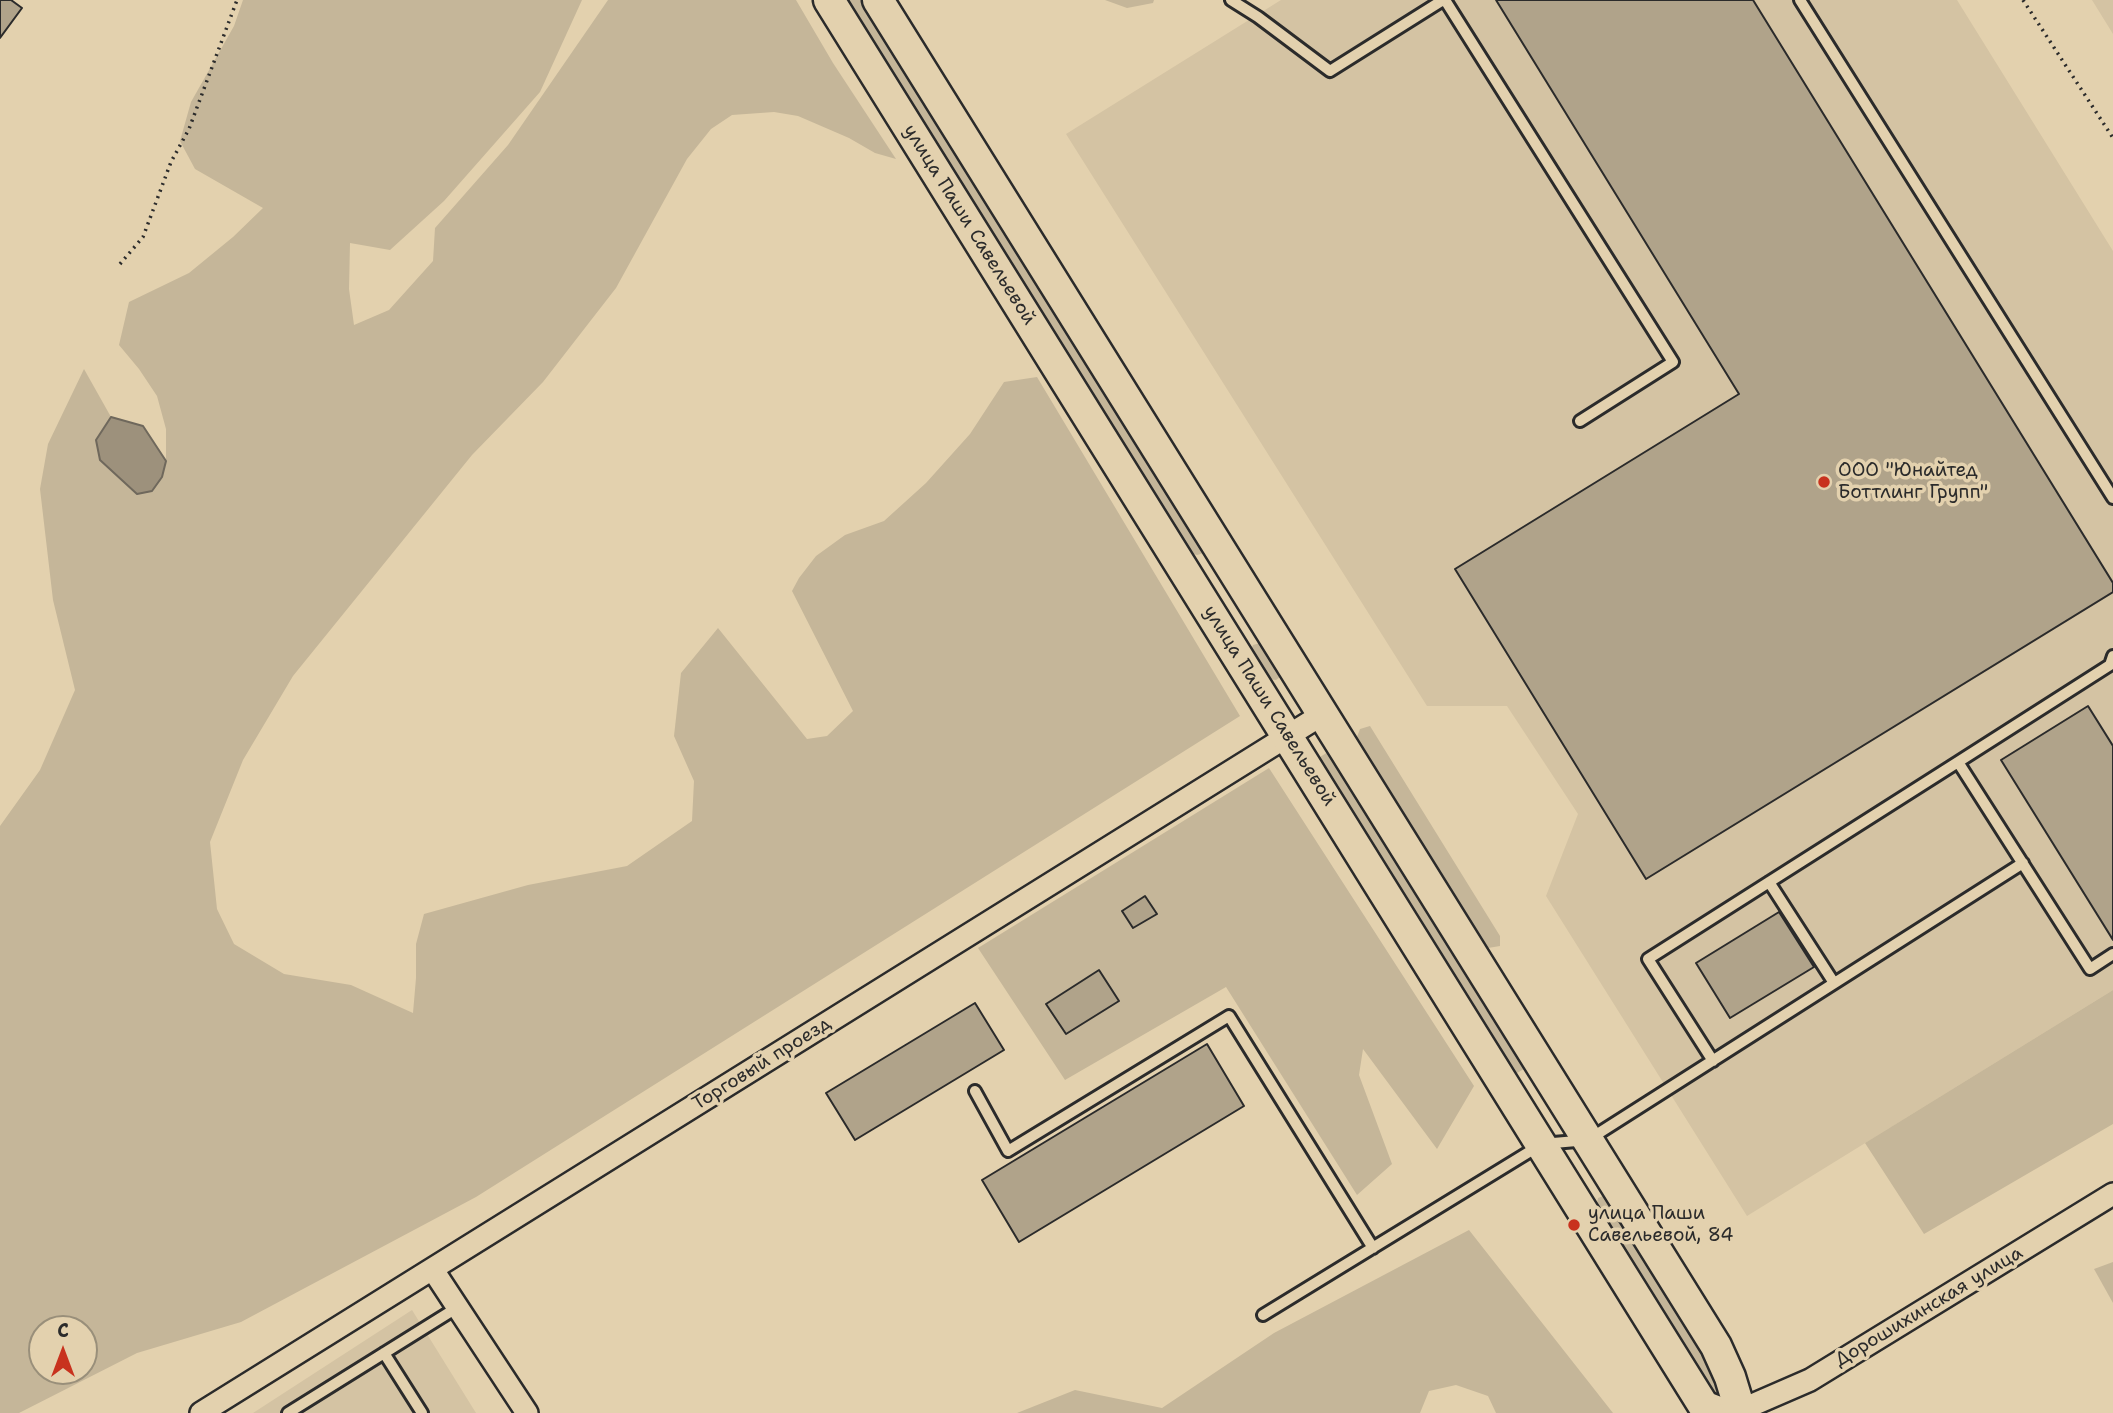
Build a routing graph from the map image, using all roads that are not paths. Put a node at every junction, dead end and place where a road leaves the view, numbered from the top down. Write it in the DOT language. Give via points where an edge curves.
graph roads {
  1 [pos="829,0"];
  2 [pos="878,0"];
  3 [pos="1231,0"];
  4 [pos="1444,0"];
  5 [pos="1800,0"];
  6 [pos="1580,421"];
  7 [pos="2113,498"];
  8 [pos="2112,664"];
  9 [pos="1323,714"];
  10 [pos="1287,736"];
  11 [pos="1958,762"];
  12 [pos="2023,863"];
  13 [pos="1769,882"];
  14 [pos="2113,954"];
  15 [pos="1834,984"];
  16 [pos="1713,1061"];
  17 [pos="975,1091"];
  18 [pos="1588,1140"];
  19 [pos="1542,1144"];
  20 [pos="2113,1194"];
  21 [pos="1373,1248"];
  22 [pos="433,1269"];
  23 [pos="458,1307"];
  24 [pos="1263,1315"];
  25 [pos="384,1353"];
  26 [pos="1704,1406"];
  27 [pos="1740,1412"];
  28 [pos="201,1413"];
  29 [pos="288,1413"];
  30 [pos="422,1413"];
  31 [pos="527,1413"];
  1 -- 10 [label="street, улица Паши Савельевой"];
  2 -- 9 [label="street"];
  3 -- 4 [label="lane" via="1330,71"];
  4 -- 6 [label="lane" via="1673,362"];
  5 -- 7 [label="lane"];
  8 -- 11 [label="lane"];
  9 -- 10 [label="street, Торговый проезд"];
  9 -- 18 [label="street"];
  10 -- 19 [label="street, улица Паши Савельевой"];
  10 -- 22 [label="street, Торговый проезд"];
  11 -- 12 [label="lane"];
  11 -- 13 [label="lane"];
  12 -- 14 [label="lane" via="2090,969"];
  12 -- 15 [label="lane"];
  13 -- 15 [label="lane"];
  13 -- 16 [label="lane" via="1648,959"];
  15 -- 16 [label="lane"];
  16 -- 18 [label="lane"];
  17 -- 21 [label="lane" via="1008,1151 1229,1017"];
  18 -- 19 [label="lane"];
  18 -- 27 [label="street" via="1716,1346"];
  19 -- 21 [label="lane"];
  19 -- 26 [label="street, улица Паши Савельевой"];
  20 -- 27 [label="street, Дорошихинская улица" via="1810,1380"];
  21 -- 24 [label="lane"];
  22 -- 23 [label="street"];
  22 -- 28 [label="street, Торговый проезд"];
  23 -- 25 [label="lane"];
  23 -- 31 [label="street"];
  25 -- 29 [label="lane"];
  25 -- 30 [label="lane"];
  26 -- 27 [label="street"];
}
